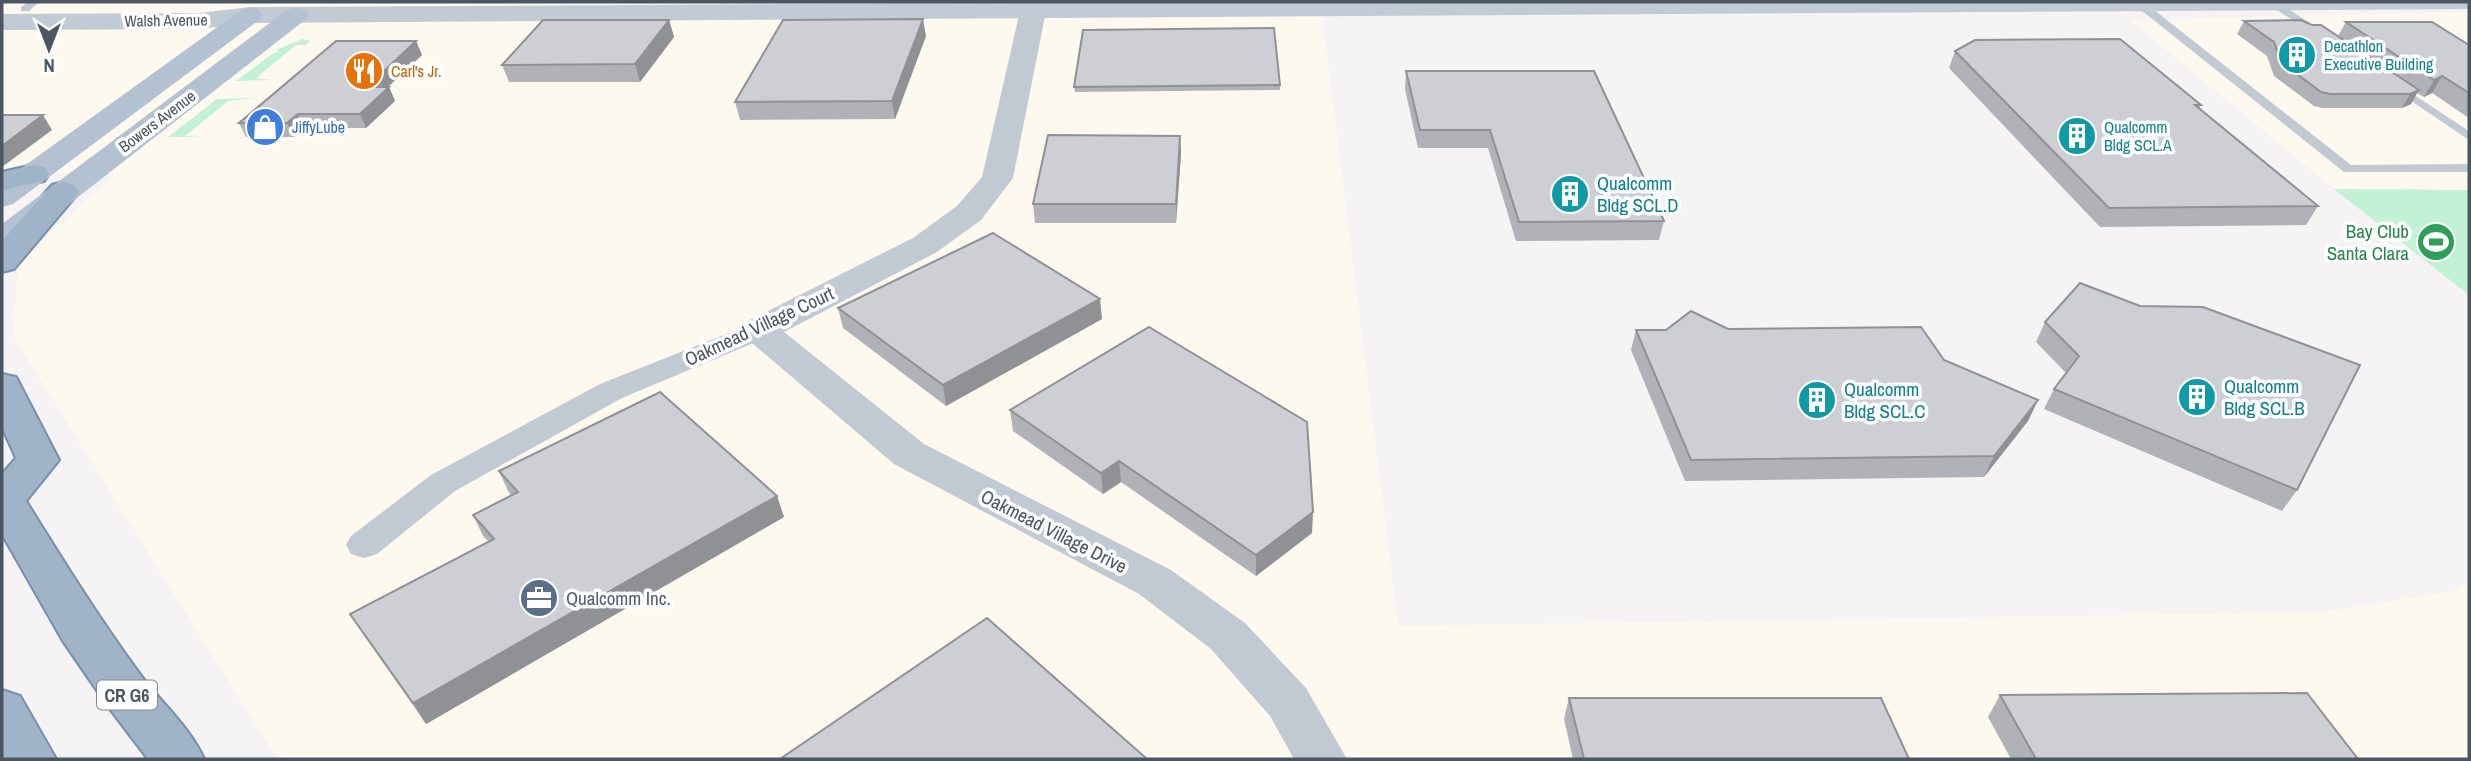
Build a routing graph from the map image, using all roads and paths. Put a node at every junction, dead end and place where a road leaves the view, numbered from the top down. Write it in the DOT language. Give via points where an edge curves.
graph roads {
  1 [pos="2469,2"];
  2 [pos="2170,3"];
  3 [pos="2274,3"];
  4 [pos="2140,4"];
  5 [pos="1451,5"];
  6 [pos="20,7"];
  7 [pos="281,8"];
  8 [pos="1034,11"];
  9 [pos="2,22"];
  10 [pos="2325,38"];
  11 [pos="2391,83"];
  12 [pos="2469,136"];
  13 [pos="2469,168"];
  14 [pos="33,174"];
  15 [pos="2,181"];
  16 [pos="63,192"];
  17 [pos="2,197"];
  18 [pos="2,240"];
  19 [pos="2,262"];
  20 [pos="759,330"];
  21 [pos="2,386"];
  22 [pos="3,498"];
  23 [pos="364,545"];
  24 [pos="2,711"];
  25 [pos="30,759"];
  26 [pos="178,759"];
  27 [pos="1321,759"];
  1 -- 3 [label="main road"];
  2 -- 3 [label="main road"];
  2 -- 4 [label="main road"];
  3 -- 10 [label="lane"];
  4 -- 5 [label="main road"];
  4 -- 13 [label="lane" via="2348,169"];
  5 -- 8 [label="main road"];
  6 -- 7 [label="main road, Walsh Avenue"];
  7 -- 8 [label="main road"];
  7 -- 9 [label="main road, Walsh Avenue" via="199,22"];
  7 -- 14 [label="main road, Bowers Avenue"];
  7 -- 16 [label="main road, Bowers Avenue"];
  8 -- 20 [label="street, Oakmead Village Court" via="997,178 969,213 925,245"];
  11 -- 12 [label="lane"];
  14 -- 15 [label="highway"];
  14 -- 17 [label="main road, Bowers Avenue"];
  16 -- 18 [label="main road, Bowers Avenue"];
  16 -- 19 [label="highway"];
  20 -- 23 [label="street, Oakmead Village Court" via="611,391 515,443 443,483"];
  20 -- 27 [label="street, Oakmead Village Drive" via="909,454 1155,582 1228,636 1288,702"];
  21 -- 22 [label="highway" via="38,460"];
  22 -- 26 [label="highway, CR G6" via="80,628"];
  24 -- 25 [label="highway"];
}
